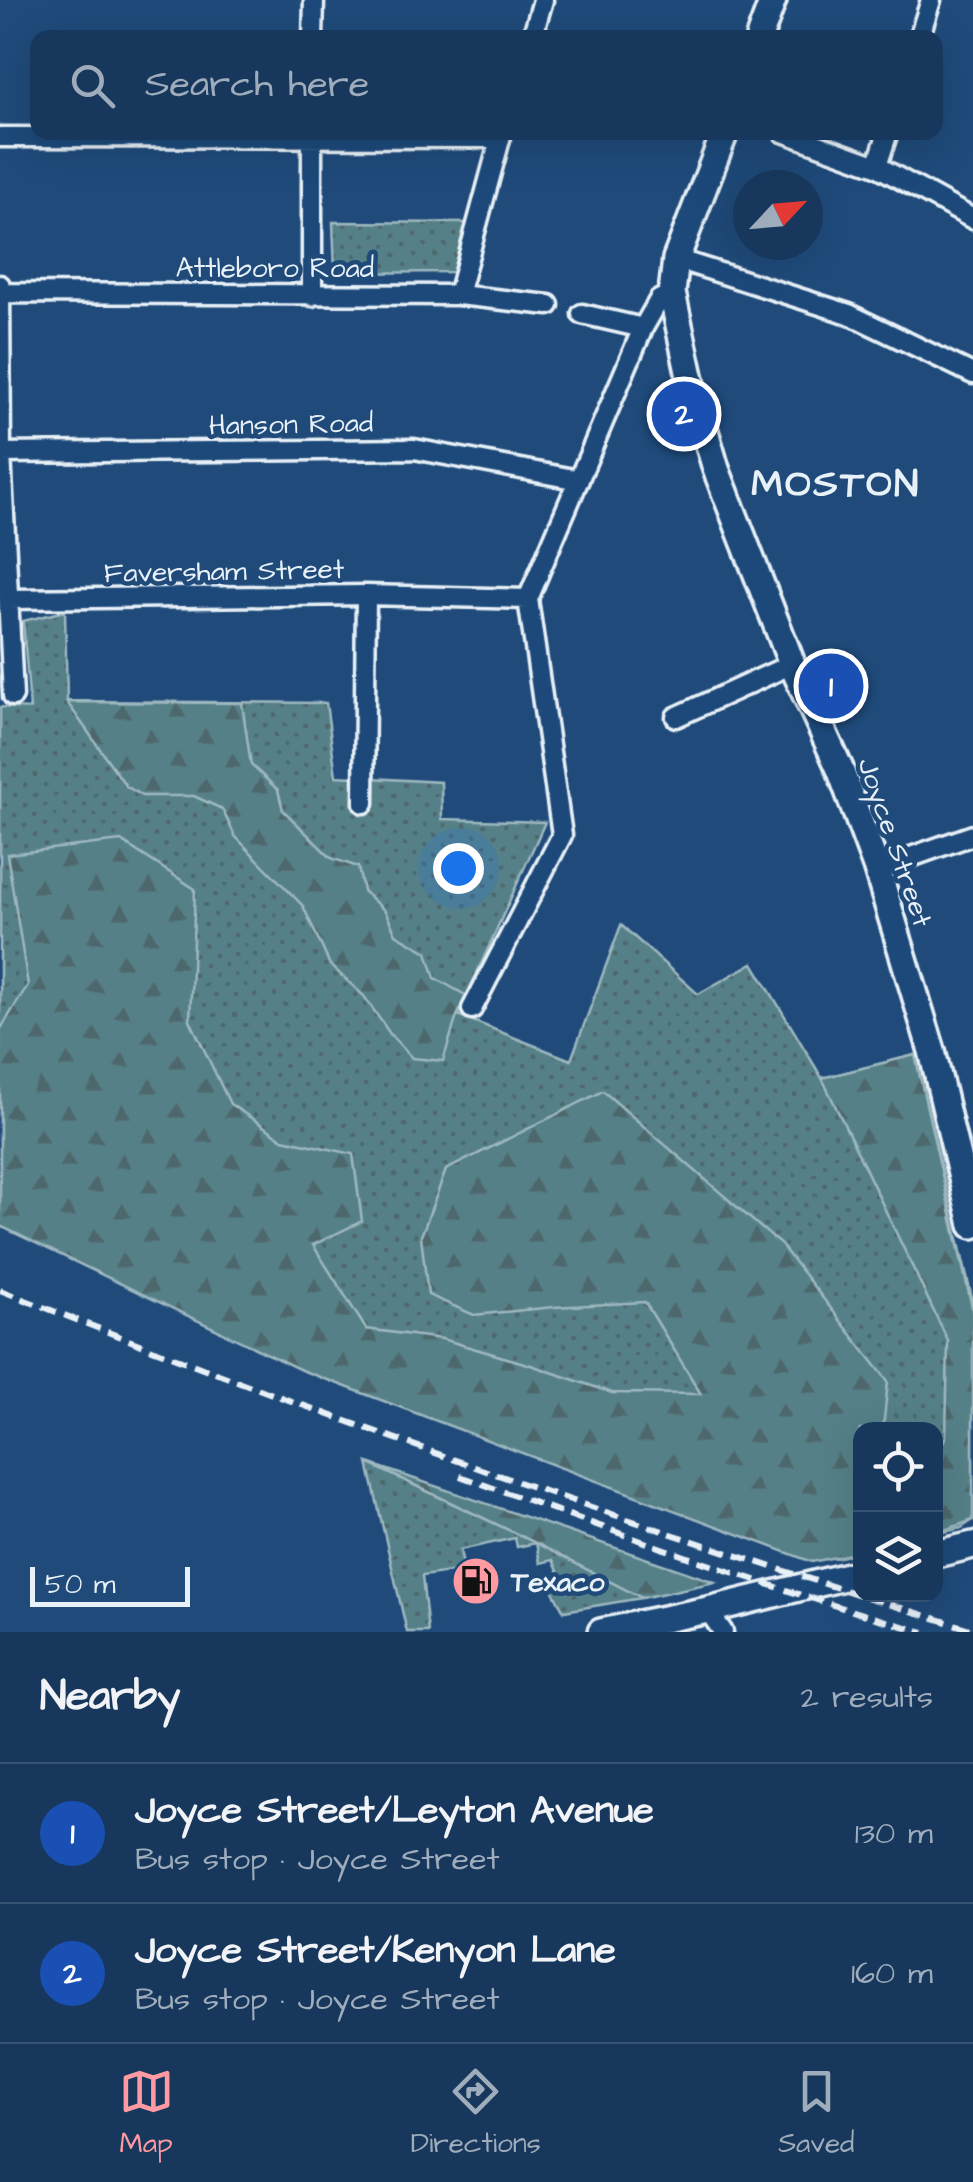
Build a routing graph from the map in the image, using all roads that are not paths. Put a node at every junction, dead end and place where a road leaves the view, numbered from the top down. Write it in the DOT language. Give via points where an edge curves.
graph roads {
  1 [pos="314,0"];
  2 [pos="544,0"];
  3 [pos="773,0"];
  4 [pos="931,0"];
  5 [pos="314,30"];
  6 [pos="535,30"];
  7 [pos="762,30"];
  8 [pos="922,30"];
  9 [pos="0,137"];
  10 [pos="30,137"];
  11 [pos="312,140"];
  12 [pos="500,140"];
  13 [pos="721,140"];
  14 [pos="805,140"];
  15 [pos="885,140"];
  16 [pos="877,166"];
  17 [pos="973,219"];
  18 [pos="676,259"];
  19 [pos="0,284"];
  20 [pos="672,292"];
  21 [pos="0,294"];
  22 [pos="458,295"];
  23 [pos="312,296"];
  24 [pos="548,305"];
  25 [pos="582,314"];
  26 [pos="643,328"];
  27 [pos="973,374"];
  28 [pos="0,453"];
  29 [pos="579,480"];
  30 [pos="366,595"];
  31 [pos="10,598"];
  32 [pos="528,599"];
  33 [pos="792,664"];
  34 [pos="14,696"];
  35 [pos="676,717"];
  36 [pos="364,802"];
  37 [pos="973,836"];
  38 [pos="877,869"];
  39 [pos="472,1009"];
  40 [pos="973,1225"];
  41 [pos="973,1545"];
  42 [pos="943,1552"];
  43 [pos="853,1574"];
  44 [pos="708,1610"];
  45 [pos="601,1632"];
  46 [pos="723,1632"];
  1 -- 5 [label="street"];
  2 -- 6 [label="street"];
  3 -- 7 [label="street"];
  4 -- 8 [label="street"];
  9 -- 10 [label="street"];
  11 -- 23 [label="street"];
  12 -- 22 [label="street"];
  13 -- 18 [label="street, Joyce Street"];
  14 -- 16 [label="street"];
  15 -- 16 [label="street"];
  16 -- 17 [label="street"];
  18 -- 20 [label="street, Joyce Street"];
  18 -- 27 [label="street" via="849,314"];
  19 -- 21 [label="street"];
  20 -- 26 [label="street" via="659,300"];
  20 -- 33 [label="street, Joyce Street" via="716,470"];
  21 -- 23 [label="street, Attleboro Road"];
  21 -- 28 [label="street"];
  22 -- 23 [label="street, Attleboro Road"];
  22 -- 24 [label="street, Attleboro Road"];
  25 -- 26 [label="street"];
  26 -- 29 [label="street"];
  28 -- 29 [label="street, Hanson Road" via="414,449"];
  28 -- 31 [label="street"];
  29 -- 32 [label="street"];
  30 -- 31 [label="street, Faversham Street"];
  30 -- 32 [label="street, Faversham Street"];
  30 -- 36 [label="street"];
  31 -- 34 [label="street"];
  32 -- 39 [label="street" via="562,835"];
  33 -- 35 [label="street"];
  33 -- 38 [label="street, Joyce Street"];
  37 -- 38 [label="street"];
  38 -- 40 [label="street, Joyce Street" via="932,1051"];
  41 -- 42 [label="street"];
  43 -- 44 [label="street"];
  44 -- 45 [label="street"];
  44 -- 46 [label="street"];
}
